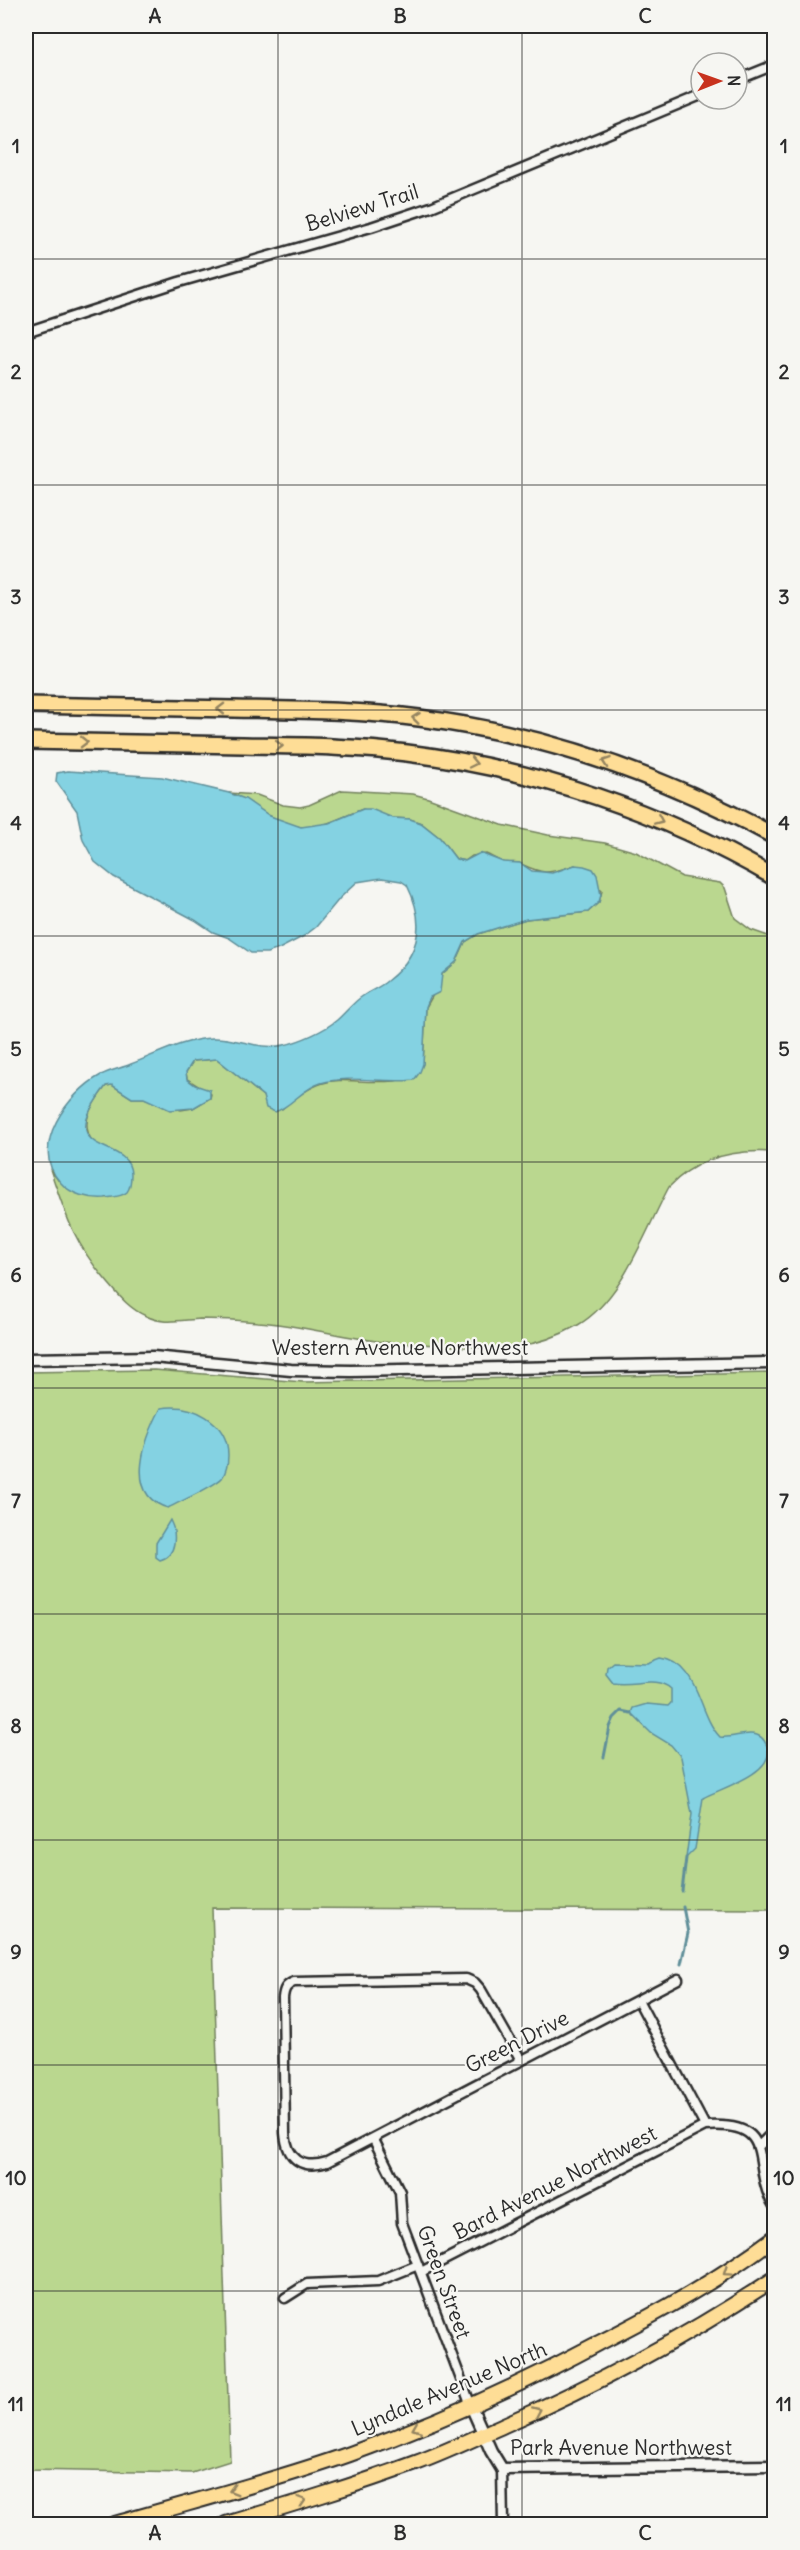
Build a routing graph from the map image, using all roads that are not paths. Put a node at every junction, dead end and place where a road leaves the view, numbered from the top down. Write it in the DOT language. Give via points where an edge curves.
graph roads {
  1 [pos="774,65"];
  2 [pos="749,75"];
  3 [pos="689,100"];
  4 [pos="26,332"];
  5 [pos="26,705"];
  6 [pos="26,741"];
  7 [pos="774,836"];
  8 [pos="774,877"];
  9 [pos="26,1359"];
  10 [pos="774,1363"];
  11 [pos="678,1979"];
  12 [pos="638,2000"];
  13 [pos="521,2060"];
  14 [pos="705,2126"];
  15 [pos="774,2131"];
  16 [pos="373,2138"];
  17 [pos="759,2146"];
  18 [pos="291,2154"];
  19 [pos="282,2161"];
  20 [pos="774,2206"];
  21 [pos="774,2238"];
  22 [pos="419,2269"];
  23 [pos="774,2279"];
  24 [pos="285,2298"];
  25 [pos="471,2406"];
  26 [pos="484,2434"];
  27 [pos="774,2466"];
  28 [pos="502,2469"];
  29 [pos="26,2516"];
  30 [pos="28,2524"];
  31 [pos="115,2524"];
  32 [pos="226,2524"];
  33 [pos="503,2524"];
  1 -- 2 [label="street"];
  3 -- 4 [label="street, Belview Trail" via="401,217"];
  7 -- 5 [label="highway, one-way" via="707,801 609,762 534,740 450,723 345,711"];
  6 -- 8 [label="highway, one-way" via="349,748 469,762 617,803 719,847"];
  9 -- 10 [label="street, Western Avenue Northwest" via="153,1358 351,1371"];
  11 -- 12 [label="street, Green Drive"];
  12 -- 13 [label="street, Green Drive"];
  12 -- 14 [label="street"];
  13 -- 16 [label="street, Green Drive"];
  13 -- 18 [label="street" via="481,1990 466,1979 294,1982 284,1990 283,2021 285,2133"];
  14 -- 17 [label="street" via="741,2129"];
  14 -- 22 [label="street, Bard Avenue Northwest"];
  15 -- 17 [label="street"];
  16 -- 18 [label="street, Green Drive" via="317,2165 300,2162"];
  16 -- 22 [label="street, Green Street" via="400,2192 402,2223"];
  17 -- 20 [label="street" via="765,2184"];
  18 -- 19 [label="street"];
  21 -- 25 [label="highway, Lyndale Avenue North, one-way" via="725,2274 664,2309"];
  22 -- 24 [label="street, Bard Avenue Northwest" via="378,2281 307,2284"];
  22 -- 25 [label="street, Green Street"];
  26 -- 23 [label="highway, one-way" via="615,2374"];
  25 -- 26 [label="street, Park Avenue Northwest"];
  25 -- 31 [label="highway, Lyndale Avenue North, one-way" via="351,2454"];
  26 -- 28 [label="street, Park Avenue Northwest"];
  32 -- 26 [label="highway, one-way" via="350,2487"];
  27 -- 28 [label="street, Park Avenue Northwest"];
  28 -- 33 [label="street"];
  29 -- 30 [label="street"];
}
